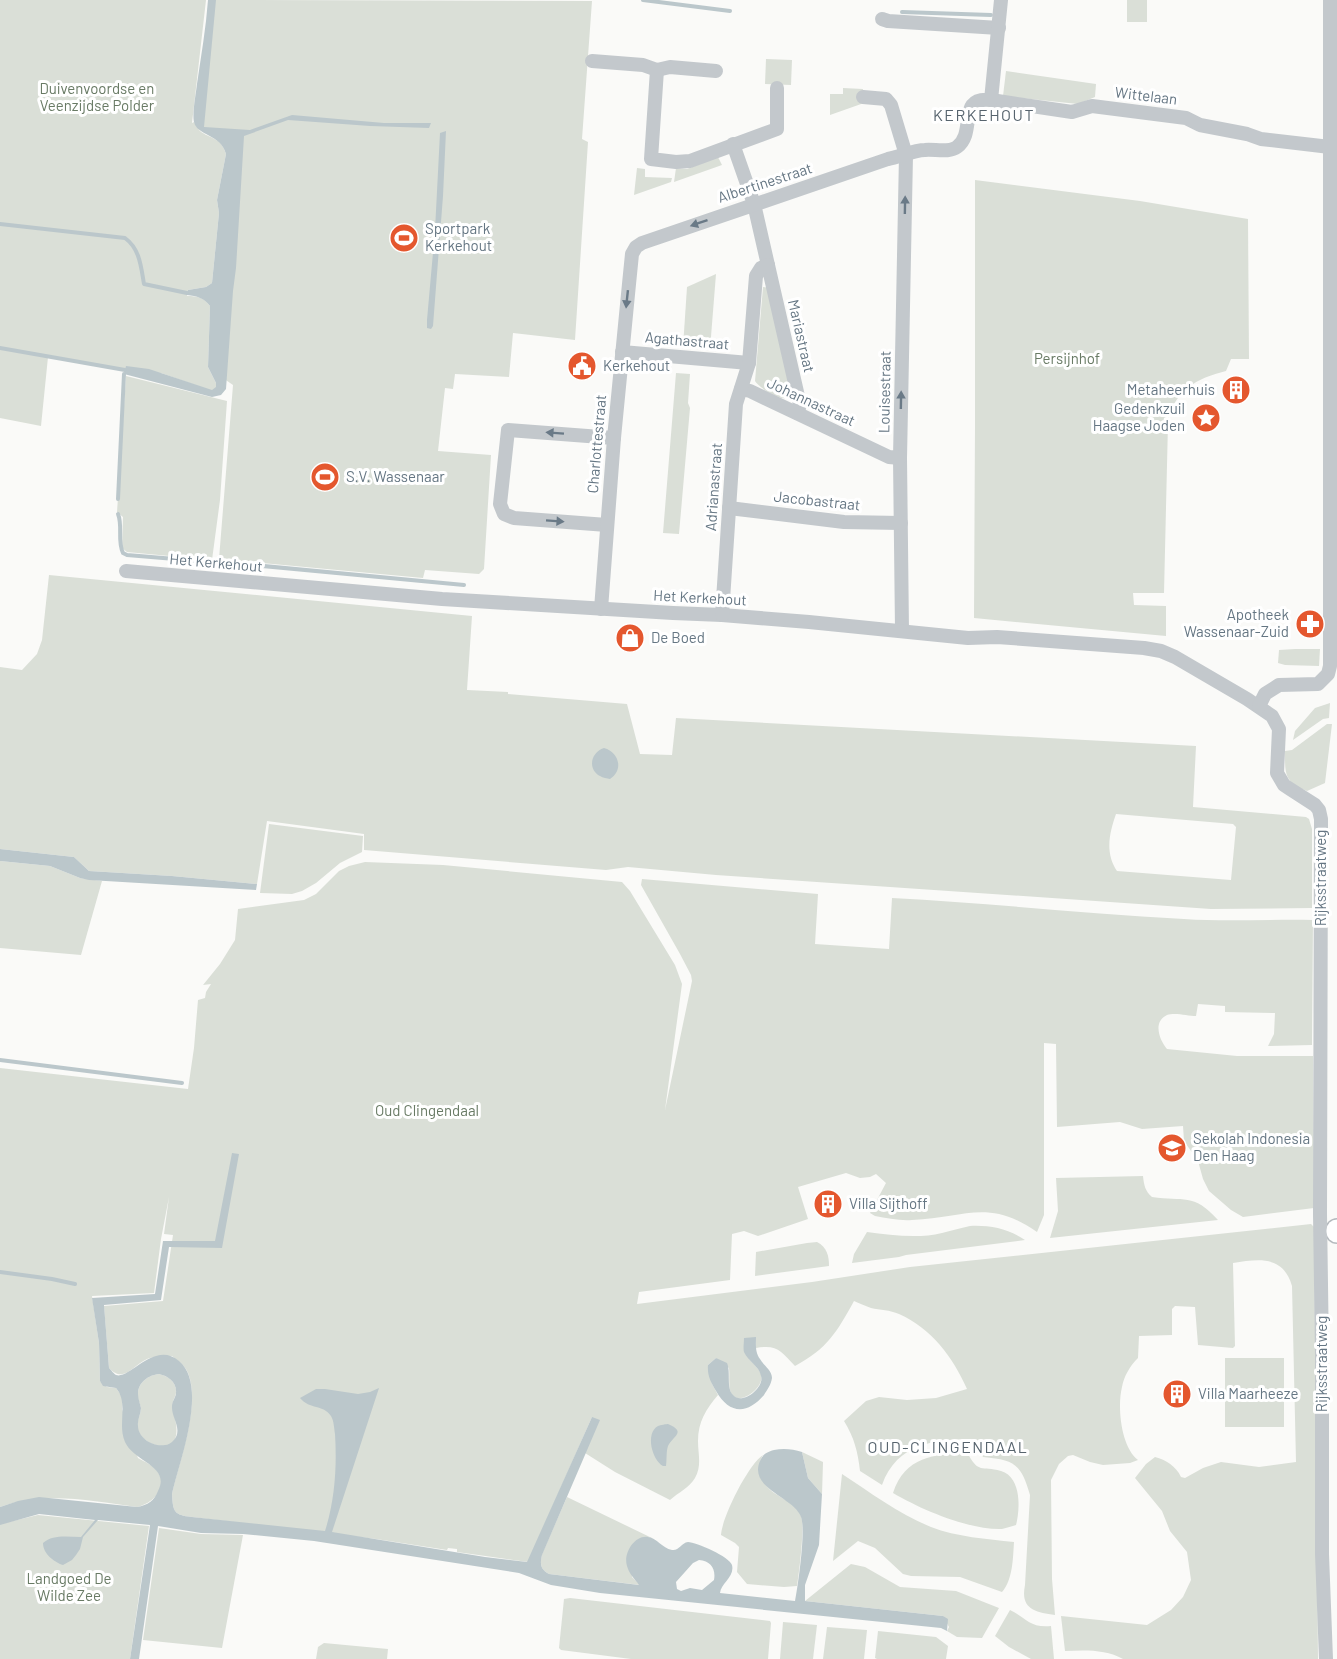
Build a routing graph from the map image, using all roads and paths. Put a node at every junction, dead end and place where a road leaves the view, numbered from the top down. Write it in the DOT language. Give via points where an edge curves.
graph roads {
  1 [pos="1001,0"];
  2 [pos="1330,0"];
  3 [pos="882,19"];
  4 [pos="999,28"];
  5 [pos="592,61"];
  6 [pos="657,70"];
  7 [pos="716,71"];
  8 [pos="777,88"];
  9 [pos="863,97"];
  10 [pos="991,100"];
  11 [pos="733,144"];
  12 [pos="1330,147"];
  13 [pos="906,155"];
  14 [pos="754,204"];
  15 [pos="636,247"];
  16 [pos="768,265"];
  17 [pos="622,352"];
  18 [pos="748,363"];
  19 [pos="741,389"];
  20 [pos="797,413"];
  21 [pos="614,438"];
  22 [pos="900,458"];
  23 [pos="729,508"];
  24 [pos="901,523"];
  25 [pos="607,525"];
  26 [pos="126,571"];
  27 [pos="601,609"];
  28 [pos="722,615"];
  29 [pos="902,630"];
  30 [pos="1258,706"];
  31 [pos="1326,1659"];
  1 -- 4 [label="street"];
  2 -- 12 [label="street"];
  3 -- 4 [label="street"];
  4 -- 10 [label="street"];
  5 -- 6 [label="street" via="644,65"];
  6 -- 7 [label="street" via="670,67"];
  6 -- 11 [label="street" via="651,159 690,161"];
  8 -- 11 [label="street" via="777,129"];
  9 -- 13 [label="street, Louisestraat" via="886,99 891,105"];
  10 -- 12 [label="street, Wittelaan" via="1072,112 1092,106 1186,118 1261,139"];
  10 -- 13 [label="street, Albertinestraat" via="981,99 971,106 960,145"];
  11 -- 14 [label="street, Mariastraat"];
  12 -- 30 [label="street" via="1330,666 1318,684 1279,685 1265,694"];
  13 -- 14 [label="street, Albertinestraat"];
  22 -- 13 [label="street, Louisestraat, one-way"];
  14 -- 15 [label="street, Albertinestraat, one-way"];
  14 -- 16 [label="street, Mariastraat"];
  15 -- 17 [label="street, Charlottestraat, one-way" via="632,254"];
  16 -- 18 [label="street" via="756,276"];
  16 -- 20 [label="street, Mariastraat" via="800,405"];
  17 -- 18 [label="street, Agathastraat"];
  17 -- 21 [label="street, Charlottestraat"];
  18 -- 19 [label="street, Adrianastraat"];
  19 -- 20 [label="street, Johannastraat"];
  19 -- 23 [label="street, Adrianastraat" via="736,405"];
  20 -- 22 [label="street, Johannastraat" via="888,457"];
  21 -- 25 [label="street, Charlottestraat"];
  21 -- 25 [label="street, one-way" via="508,430 500,504 504,514 514,518"];
  22 -- 24 [label="street, Louisestraat"];
  23 -- 24 [label="street, Jacobastraat" via="844,522"];
  23 -- 28 [label="street, Adrianastraat"];
  24 -- 29 [label="street, Louisestraat"];
  25 -- 27 [label="street, Charlottestraat"];
  26 -- 27 [label="street, Het Kerkehout"];
  27 -- 28 [label="street, Het Kerkehout"];
  28 -- 29 [label="street, Het Kerkehout"];
  29 -- 30 [label="street, Het Kerkehout" via="1161,651"];
  30 -- 31 [label="street, Rijksstraatweg" via="1272,716 1279,729 1279,778 1315,805 1321,819 1322,1554"];
}
